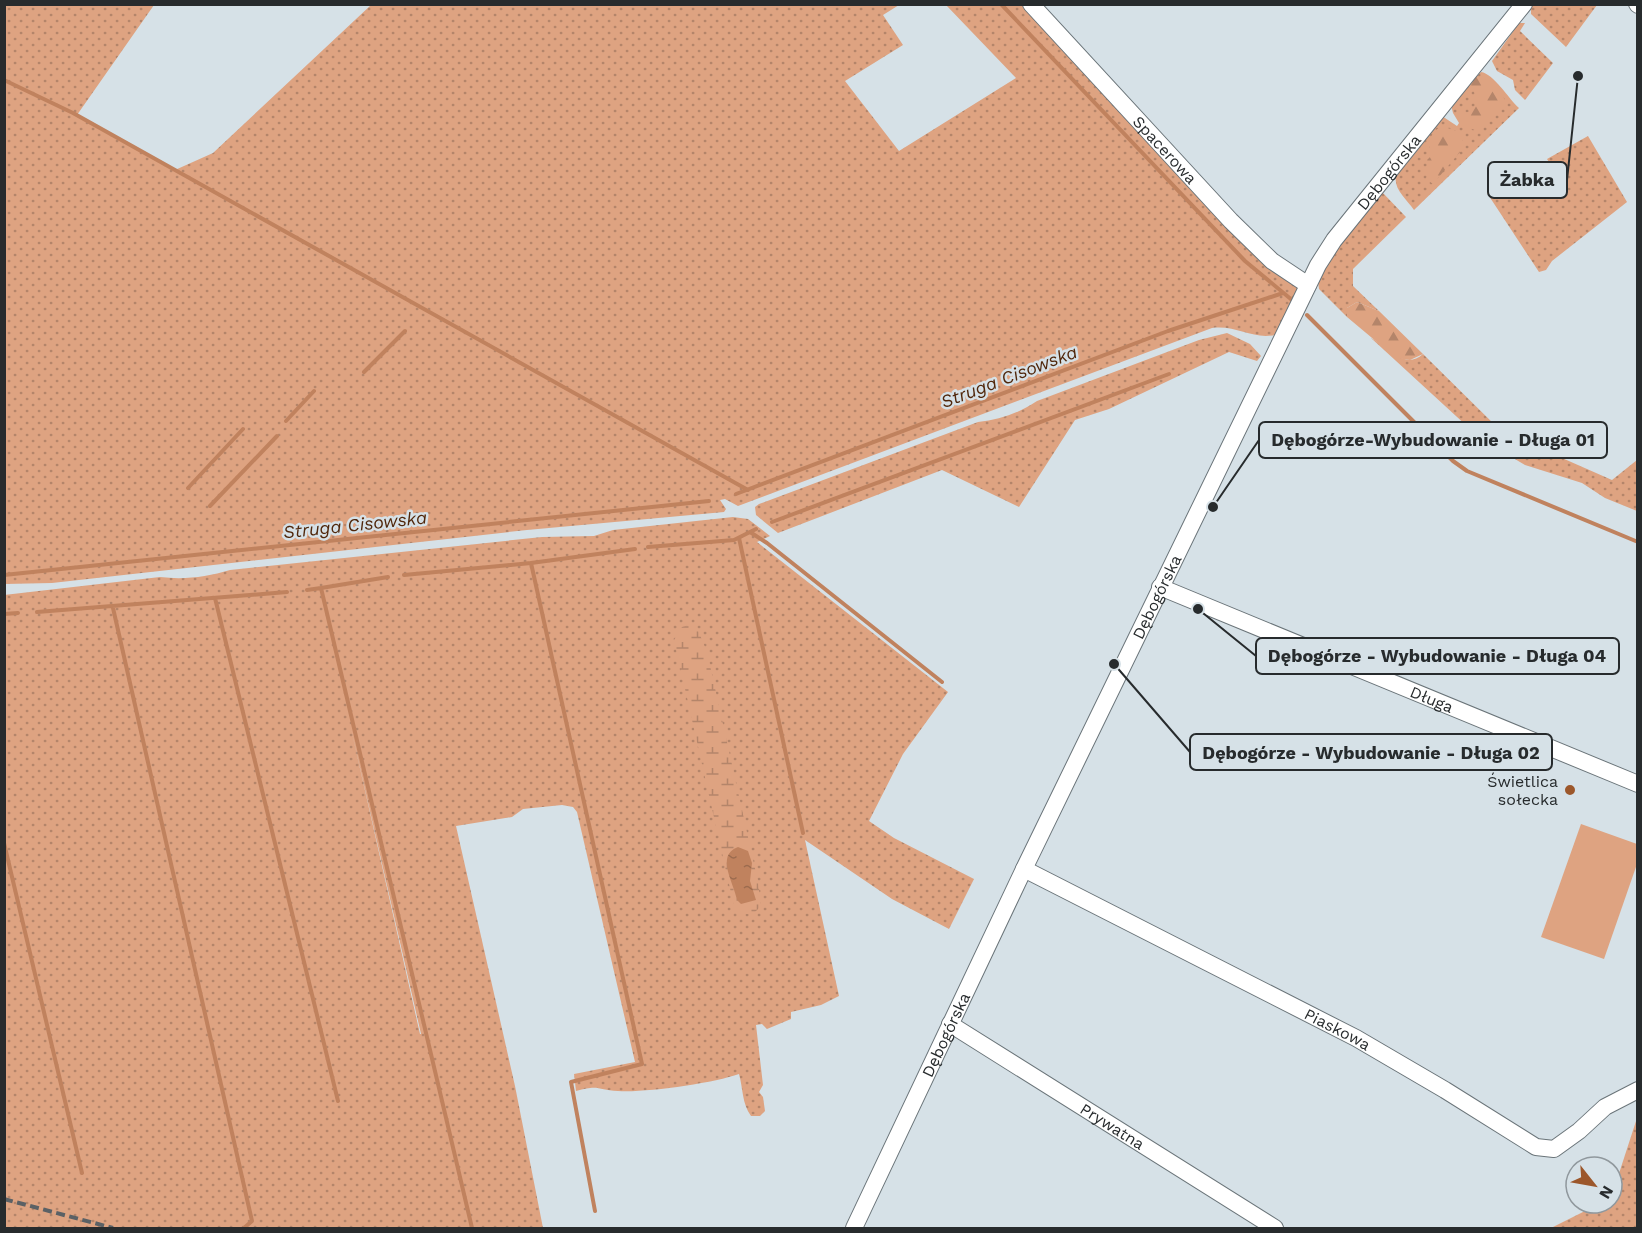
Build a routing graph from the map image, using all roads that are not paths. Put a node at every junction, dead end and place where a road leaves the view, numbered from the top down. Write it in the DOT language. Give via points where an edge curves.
graph roads {
  1 [pos="1031,4"];
  2 [pos="1524,4"];
  3 [pos="1308,285"];
  4 [pos="1160,588"];
  5 [pos="1638,784"];
  6 [pos="1024,869"];
  7 [pos="950,1024"];
  8 [pos="1638,1090"];
  9 [pos="854,1228"];
  10 [pos="1275,1228"];
  1 -- 3 [label="street, Spacerowa" via="1231,221 1272,261"];
  2 -- 3 [label="street, Dębogórska" via="1334,240"];
  3 -- 4 [label="street, Dębogórska"];
  4 -- 5 [label="street, Długa"];
  4 -- 6 [label="street, Dębogórska"];
  6 -- 7 [label="street, Dębogórska"];
  6 -- 8 [label="street, Piaskowa" via="1356,1038 1536,1147 1554,1149 1605,1107"];
  7 -- 9 [label="street, Dębogórska"];
  7 -- 10 [label="street, Prywatna"];
}
